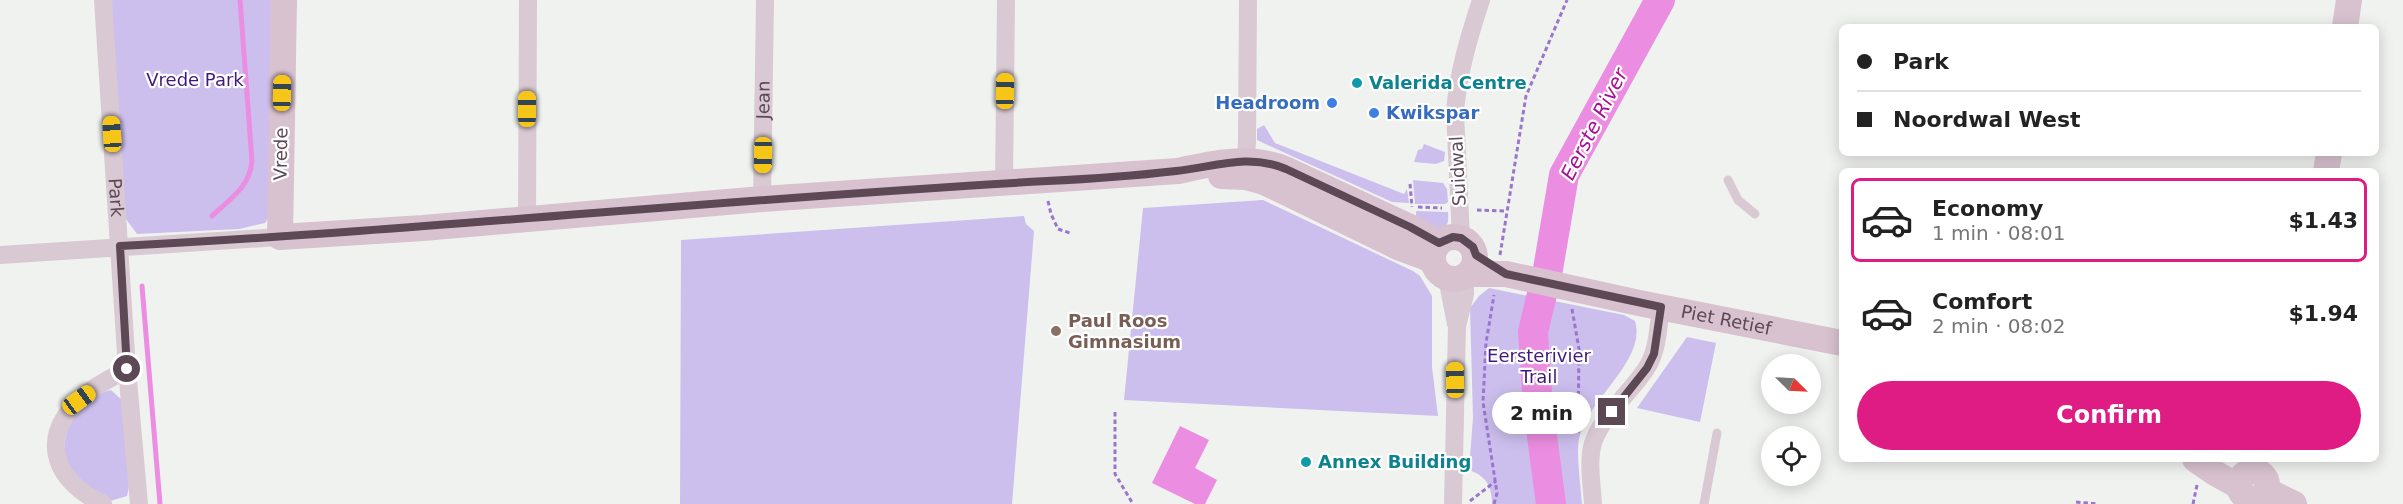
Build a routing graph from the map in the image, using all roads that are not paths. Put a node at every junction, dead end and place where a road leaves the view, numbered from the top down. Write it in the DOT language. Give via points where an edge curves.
graph roads {
  1 [pos="103,0"];
  2 [pos="284,0"];
  3 [pos="528,0"];
  4 [pos="765,0"];
  5 [pos="1006,0"];
  6 [pos="1248,0"];
  7 [pos="1481,0"];
  8 [pos="2349,0"];
  9 [pos="2345,24"];
  10 [pos="1246,169"];
  11 [pos="1728,180"];
  12 [pos="1004,183"];
  13 [pos="762,199"];
  14 [pos="1755,214"];
  15 [pos="527,219"];
  16 [pos="280,237"];
  17 [pos="120,246"];
  18 [pos="0,255"];
  19 [pos="1469,265"];
  20 [pos="1661,307"];
  21 [pos="1839,342"];
  22 [pos="127,369"];
  23 [pos="1718,433"];
  24 [pos="2203,465"];
  25 [pos="2253,483"];
  26 [pos="103,504"];
  27 [pos="139,504"];
  28 [pos="1454,504"];
  29 [pos="1593,504"];
  30 [pos="1704,504"];
  31 [pos="2294,504"];
  1 -- 17 [label="street, Park"];
  2 -- 16 [label="street, Vrede"];
  3 -- 15 [label="street"];
  4 -- 13 [label="street, Jean"];
  5 -- 12 [label="street"];
  6 -- 10 [label="street"];
  7 -- 19 [label="street, Suidwal" via="1457,94"];
  8 -- 9 [label="street"];
  10 -- 12 [label="street, Piet Retief" via="1200,175 1178,171"];
  10 -- 19 [label="street, Piet Retief" via="1264,182 1400,248"];
  11 -- 14 [label="lane" via="1738,200"];
  12 -- 13 [label="street, Piet Retief"];
  13 -- 15 [label="street, Piet Retief"];
  15 -- 16 [label="street, Piet Retief"];
  16 -- 17 [label="street, Piet Retief"];
  17 -- 18 [label="street, Piet Retief"];
  17 -- 22 [label="street, Park"];
  19 -- 20 [label="street, Piet Retief" via="1569,297"];
  19 -- 28 [label="street, Suidwal" via="1457,326"];
  20 -- 21 [label="street, Piet Retief"];
  20 -- 29 [label="street" via="1654,354 1647,368 1593,441"];
  22 -- 26 [label="street" via="79,400 68,412 57,441 61,470 69,482"];
  22 -- 27 [label="street, Park"];
  23 -- 30 [label="lane"];
  24 -- 25 [label="street" via="2215,474"];
  25 -- 31 [label="street"];
}
